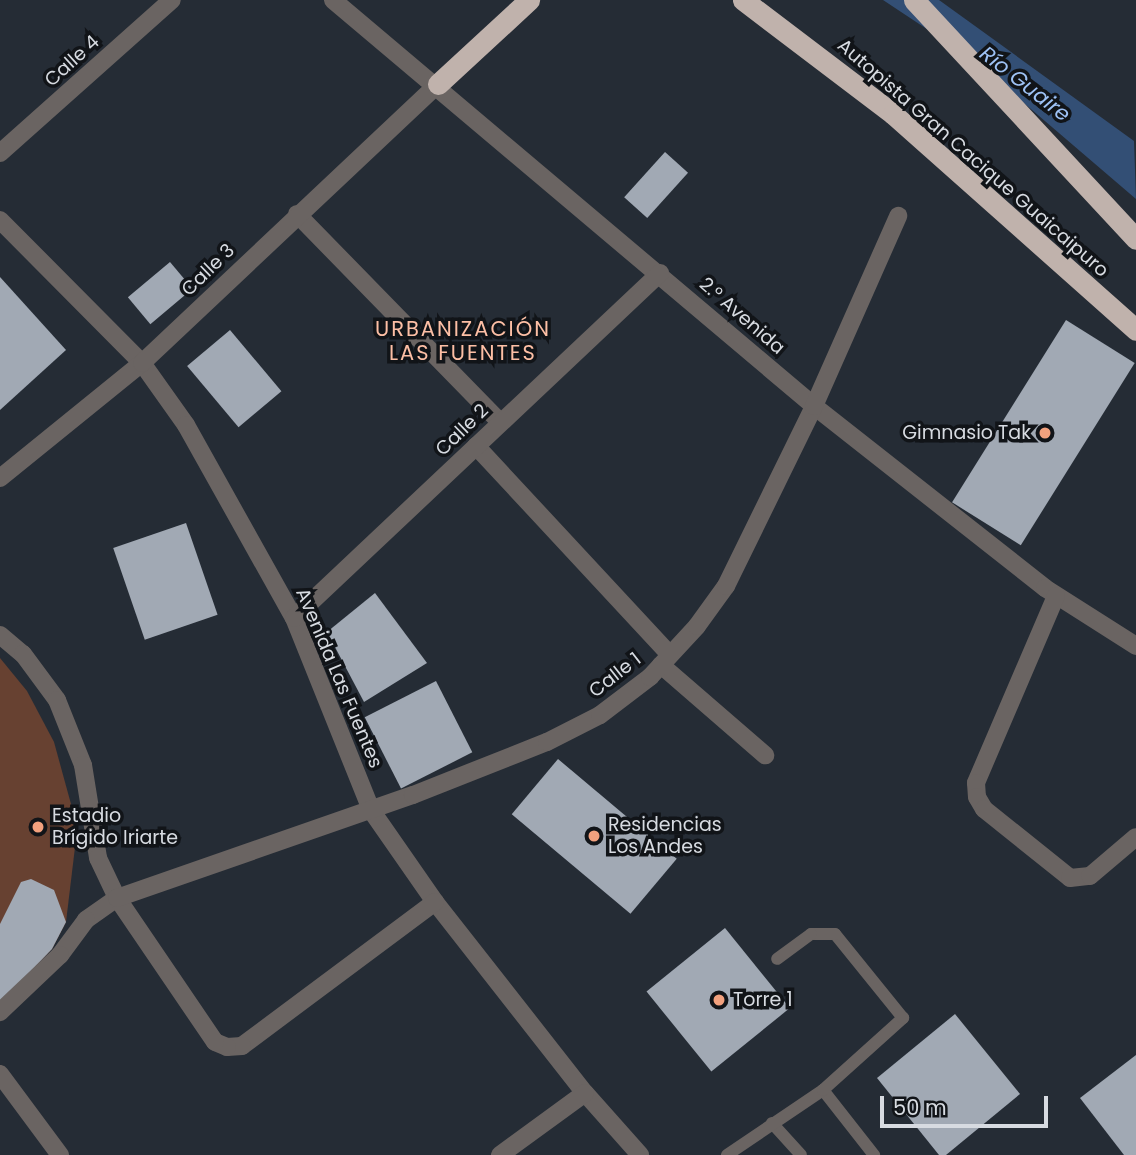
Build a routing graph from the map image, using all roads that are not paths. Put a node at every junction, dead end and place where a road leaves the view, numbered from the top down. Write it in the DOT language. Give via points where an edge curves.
graph roads {
  1 [pos="172,0"];
  2 [pos="333,0"];
  3 [pos="530,0"];
  4 [pos="743,0"];
  5 [pos="914,0"];
  6 [pos="438,84"];
  7 [pos="0,153"];
  8 [pos="297,214"];
  9 [pos="898,216"];
  10 [pos="0,220"];
  11 [pos="1136,239"];
  12 [pos="660,273"];
  13 [pos="1136,330"];
  14 [pos="142,363"];
  15 [pos="814,406"];
  16 [pos="500,422"];
  17 [pos="476,446"];
  18 [pos="0,478"];
  19 [pos="1056,596"];
  20 [pos="294,618"];
  21 [pos="0,635"];
  22 [pos="1136,646"];
  23 [pos="665,660"];
  24 [pos="765,755"];
  25 [pos="371,810"];
  26 [pos="1136,837"];
  27 [pos="117,898"];
  28 [pos="435,902"];
  29 [pos="777,959"];
  30 [pos="0,1012"];
  31 [pos="0,1074"];
  32 [pos="823,1090"];
  33 [pos="584,1093"];
  34 [pos="772,1123"];
  35 [pos="60,1155"];
  36 [pos="499,1155"];
  37 [pos="640,1155"];
  38 [pos="727,1155"];
  39 [pos="801,1155"];
  40 [pos="874,1155"];
  1 -- 7 [label="street, Calle 4"];
  2 -- 6 [label="street, 2.° Avenida"];
  3 -- 6 [label="highway"];
  4 -- 13 [label="highway, Autopista Gran Cacique Guaicaipuro" via="893,114"];
  5 -- 11 [label="highway"];
  6 -- 8 [label="street, Calle 3"];
  6 -- 12 [label="street, 2.° Avenida"];
  8 -- 14 [label="street, Calle 3"];
  8 -- 16 [label="street"];
  9 -- 15 [label="street, Calle 1"];
  10 -- 14 [label="street, Avenida Las Fuentes"];
  12 -- 15 [label="street, 2.° Avenida"];
  12 -- 16 [label="street, Calle 2"];
  14 -- 18 [label="street, Calle 3"];
  14 -- 20 [label="street, Avenida Las Fuentes" via="225,488"];
  15 -- 19 [label="street, 2.° Avenida"];
  15 -- 23 [label="street, Calle 1" via="726,586"];
  16 -- 17 [label="street, Calle 2"];
  17 -- 20 [label="street, Calle 2"];
  17 -- 23 [label="street"];
  19 -- 22 [label="street, 2.° Avenida"];
  19 -- 26 [label="street" via="975,783 977,797 984,809 1070,878 1090,876"];
  20 -- 25 [label="street, Avenida Las Fuentes"];
  21 -- 27 [label="street" via="23,654 57,700 83,765 98,858"];
  23 -- 24 [label="street"];
  23 -- 25 [label="street, Calle 1" via="624,699 576,728"];
  25 -- 27 [label="street, Calle 1"];
  25 -- 28 [label="street, Avenida Las Fuentes"];
  27 -- 28 [label="street" via="215,1042 227,1048 242,1046"];
  27 -- 30 [label="street, Calle 1" via="86,920 60,955"];
  28 -- 33 [label="street, Avenida Las Fuentes"];
  29 -- 32 [label="lane" via="811,934 835,934 903,1018"];
  31 -- 35 [label="street"];
  32 -- 34 [label="lane"];
  32 -- 40 [label="lane"];
  33 -- 36 [label="street"];
  33 -- 37 [label="street, Avenida Las Fuentes"];
  34 -- 38 [label="lane"];
  34 -- 39 [label="lane"];
}
